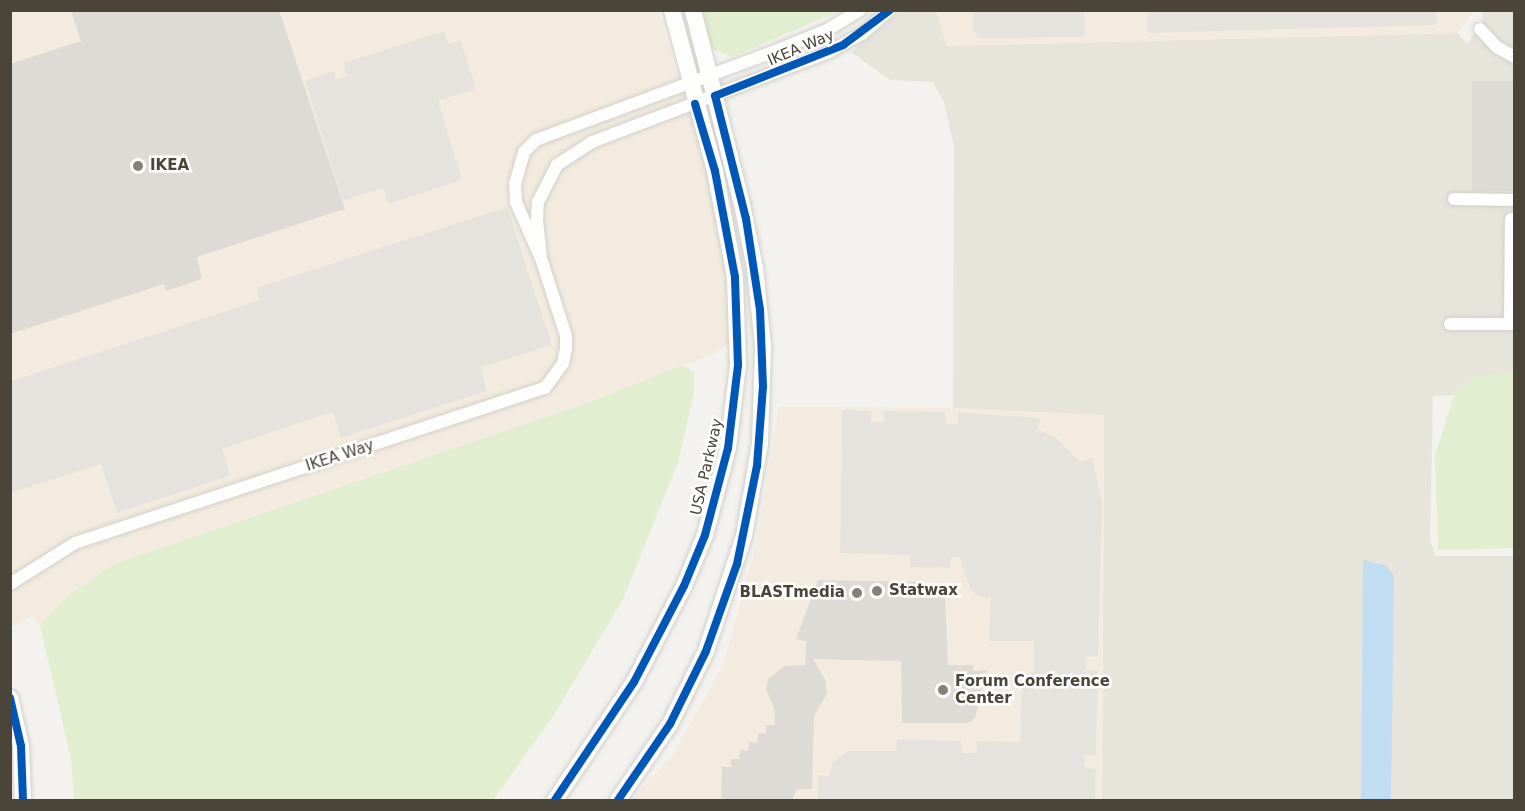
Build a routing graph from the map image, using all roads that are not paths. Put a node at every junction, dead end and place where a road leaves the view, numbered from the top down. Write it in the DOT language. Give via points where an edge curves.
graph roads {
  1 [pos="672,10"];
  2 [pos="693,10"];
  3 [pos="860,10"];
  4 [pos="890,10"];
  5 [pos="1480,28"];
  6 [pos="1515,57"];
  7 [pos="710,75"];
  8 [pos="689,82"];
  9 [pos="715,96"];
  10 [pos="695,104"];
  11 [pos="1454,199"];
  12 [pos="1515,200"];
  13 [pos="1511,219"];
  14 [pos="541,258"];
  15 [pos="1450,324"];
  16 [pos="1512,324"];
  17 [pos="10,584"];
  18 [pos="10,698"];
  19 [pos="23,801"];
  20 [pos="555,801"];
  21 [pos="618,801"];
  1 -- 8 [label="street, USA Parkway"];
  2 -- 7 [label="street"];
  3 -- 7 [label="street, IKEA Way" via="827,30"];
  4 -- 9 [label="street, IKEA Way" via="843,45"];
  5 -- 6 [label="street" via="1497,47"];
  7 -- 8 [label="street, IKEA Way"];
  7 -- 9 [label="street"];
  8 -- 10 [label="street, USA Parkway"];
  8 -- 14 [label="street, IKEA Way" via="548,133 524,152 516,176 516,202"];
  9 -- 10 [label="street, IKEA Way"];
  9 -- 21 [label="street" via="746,219 760,310 763,387 757,466 737,564 706,651 670,724"];
  10 -- 14 [label="street, IKEA Way" via="592,142 557,165 538,202"];
  10 -- 20 [label="street, USA Parkway" via="720,194 735,277 738,365 728,448 705,534 679,596 634,682"];
  11 -- 12 [label="street"];
  13 -- 16 [label="street"];
  14 -- 17 [label="street, IKEA Way" via="566,336 563,363 545,388 75,543"];
  15 -- 16 [label="street"];
  18 -- 19 [label="street" via="21,746"];
}
